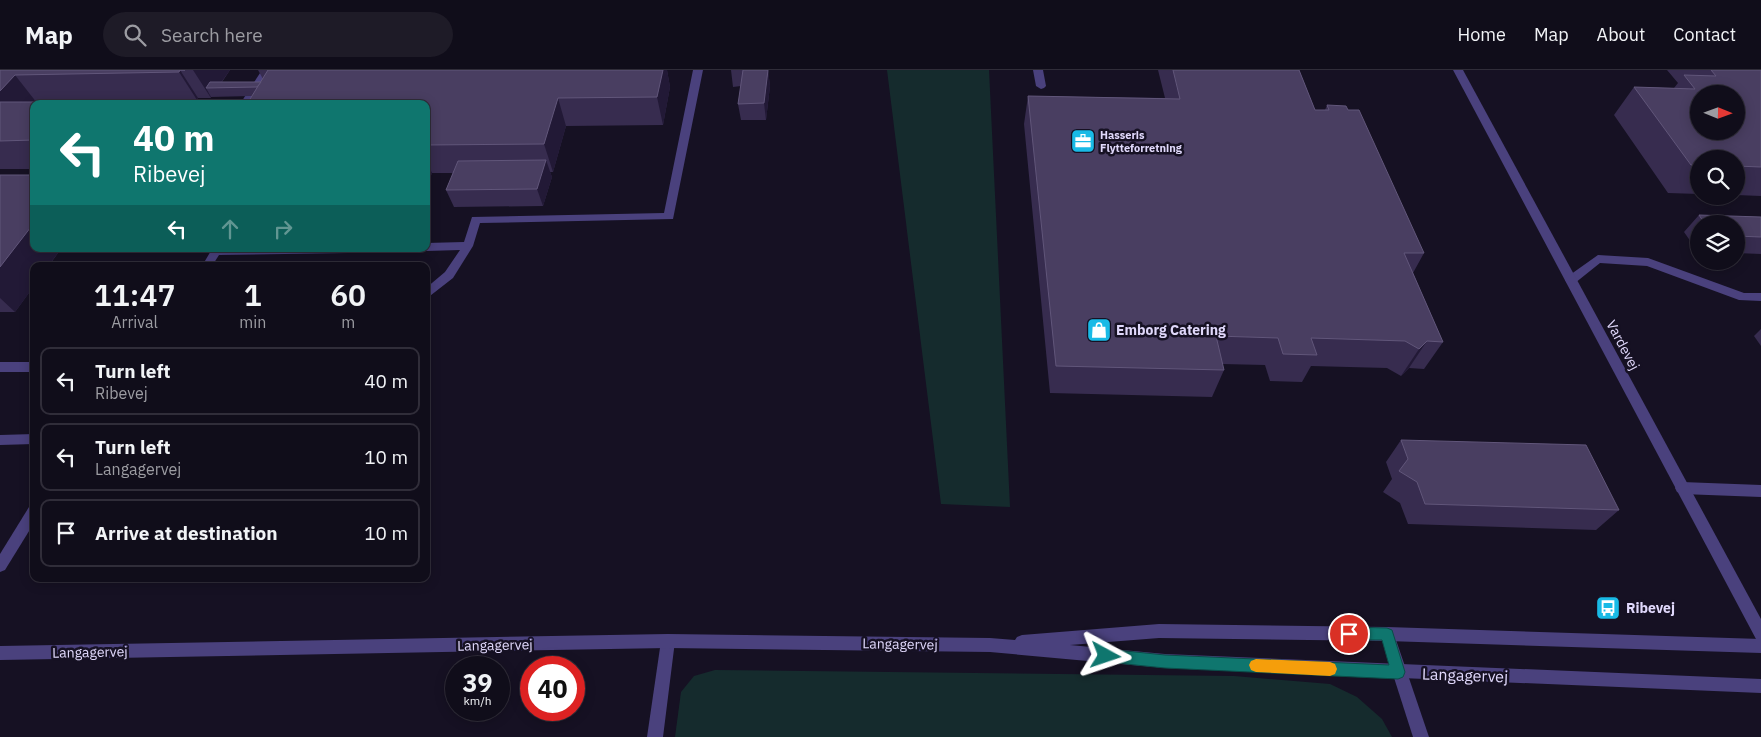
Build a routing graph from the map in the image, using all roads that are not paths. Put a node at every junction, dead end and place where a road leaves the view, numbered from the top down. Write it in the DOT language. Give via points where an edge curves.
graph roads {
  1 [pos="266,70"];
  2 [pos="698,70"];
  3 [pos="1038,70"];
  4 [pos="1458,70"];
  5 [pos="1041,86"];
  6 [pos="247,100"];
  7 [pos="468,246"];
  8 [pos="430,247"];
  9 [pos="1571,280"];
  10 [pos="430,292"];
  11 [pos="1761,298"];
  12 [pos="30,366"];
  13 [pos="0,367"];
  14 [pos="30,439"];
  15 [pos="0,440"];
  16 [pos="1682,488"];
  17 [pos="1761,492"];
  18 [pos="30,517"];
  19 [pos="0,566"];
  20 [pos="1387,634"];
  21 [pos="1761,634"];
  22 [pos="668,641"];
  23 [pos="990,644"];
  24 [pos="1761,646"];
  25 [pos="0,654"];
  26 [pos="1398,672"];
  27 [pos="1761,686"];
  28 [pos="655,737"];
  29 [pos="1421,737"];
  1 -- 6 [label="street"];
  2 -- 7 [label="street" via="669,216 476,220"];
  3 -- 5 [label="street"];
  4 -- 9 [label="street, Vardevej"];
  7 -- 8 [label="street"];
  7 -- 10 [label="street" via="449,275"];
  9 -- 11 [label="street" via="1598,259 1648,262 1743,297"];
  9 -- 16 [label="street, Vardevej"];
  12 -- 13 [label="street"];
  14 -- 15 [label="street"];
  16 -- 17 [label="street"];
  16 -- 21 [label="street, Vardevej"];
  18 -- 19 [label="street"];
  20 -- 23 [label="street, Langagervej" via="1160,631"];
  20 -- 24 [label="street, Langagervej"];
  20 -- 26 [label="street"];
  22 -- 23 [label="street, Langagervej"];
  22 -- 25 [label="street, Langagervej"];
  22 -- 28 [label="street"];
  23 -- 26 [label="street, Langagervej" via="1165,661"];
  26 -- 27 [label="street, Langagervej"];
  26 -- 29 [label="street"];
}
